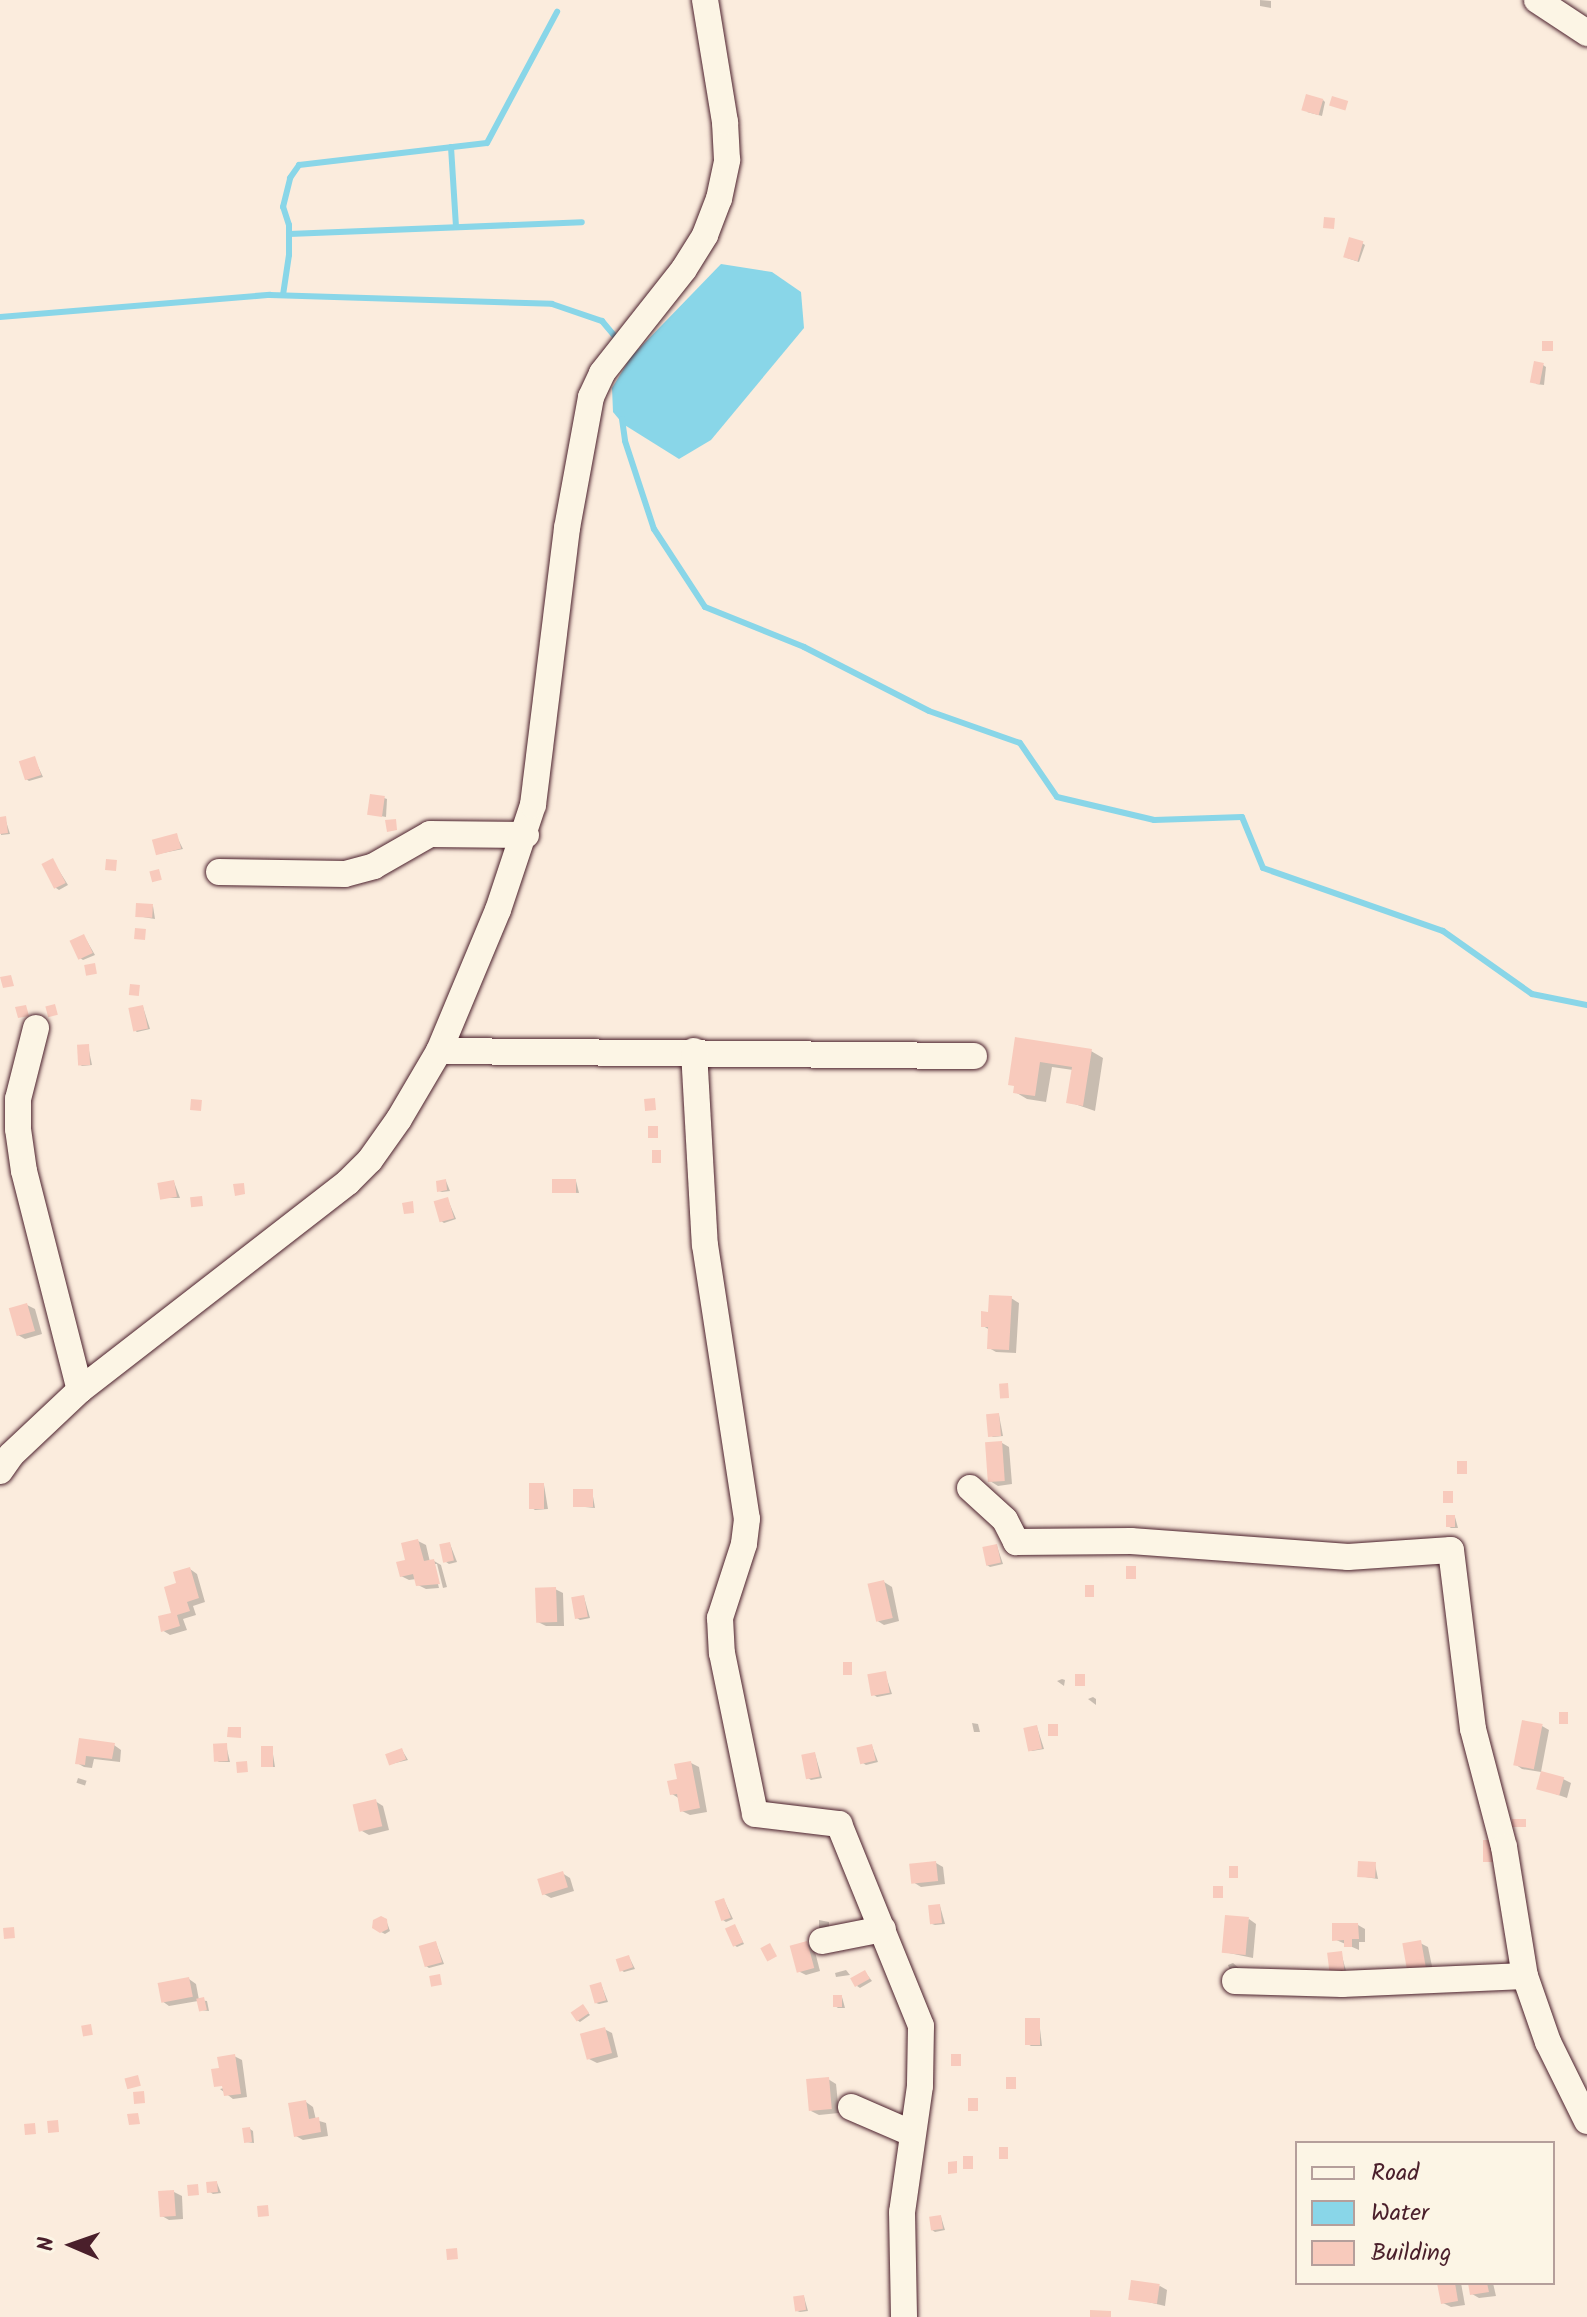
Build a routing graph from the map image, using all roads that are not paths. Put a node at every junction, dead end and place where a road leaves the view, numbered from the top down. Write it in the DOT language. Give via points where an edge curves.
graph roads {
  1 [pos="705,0"];
  2 [pos="1537,0"];
  3 [pos="1587,33"];
  4 [pos="526,835"];
  5 [pos="219,872"];
  6 [pos="36,1028"];
  7 [pos="439,1051"];
  8 [pos="694,1051"];
  9 [pos="974,1056"];
  10 [pos="80,1390"];
  11 [pos="0,1471"];
  12 [pos="970,1488"];
  13 [pos="883,1929"];
  14 [pos="822,1941"];
  15 [pos="1525,1976"];
  16 [pos="1235,1981"];
  17 [pos="851,2107"];
  18 [pos="1587,2121"];
  19 [pos="911,2133"];
  20 [pos="904,2317"];
  1 -- 4 [label="street" via="725,122 722,186 713,218 684,269 602,373 591,397 567,528 543,740"];
  2 -- 3 [label="street"];
  4 -- 5 [label="street" via="430,834 374,866 345,874"];
  4 -- 7 [label="street"];
  6 -- 10 [label="street" via="18,1099 18,1129"];
  7 -- 8 [label="street"];
  7 -- 10 [label="street" via="399,1119 348,1182"];
  8 -- 9 [label="street"];
  8 -- 13 [label="street" via="705,1245 747,1519 719,1633 747,1779 755,1814 839,1824"];
  10 -- 11 [label="street"];
  12 -- 15 [label="street" via="1005,1520 1016,1542 1131,1541 1348,1557 1451,1550 1473,1729 1504,1847"];
  13 -- 14 [label="street"];
  13 -- 19 [label="street" via="921,2026 920,2086"];
  15 -- 16 [label="street" via="1342,1984"];
  15 -- 18 [label="street" via="1548,2042"];
  17 -- 19 [label="street"];
  19 -- 20 [label="street" via="902,2212"];
}
